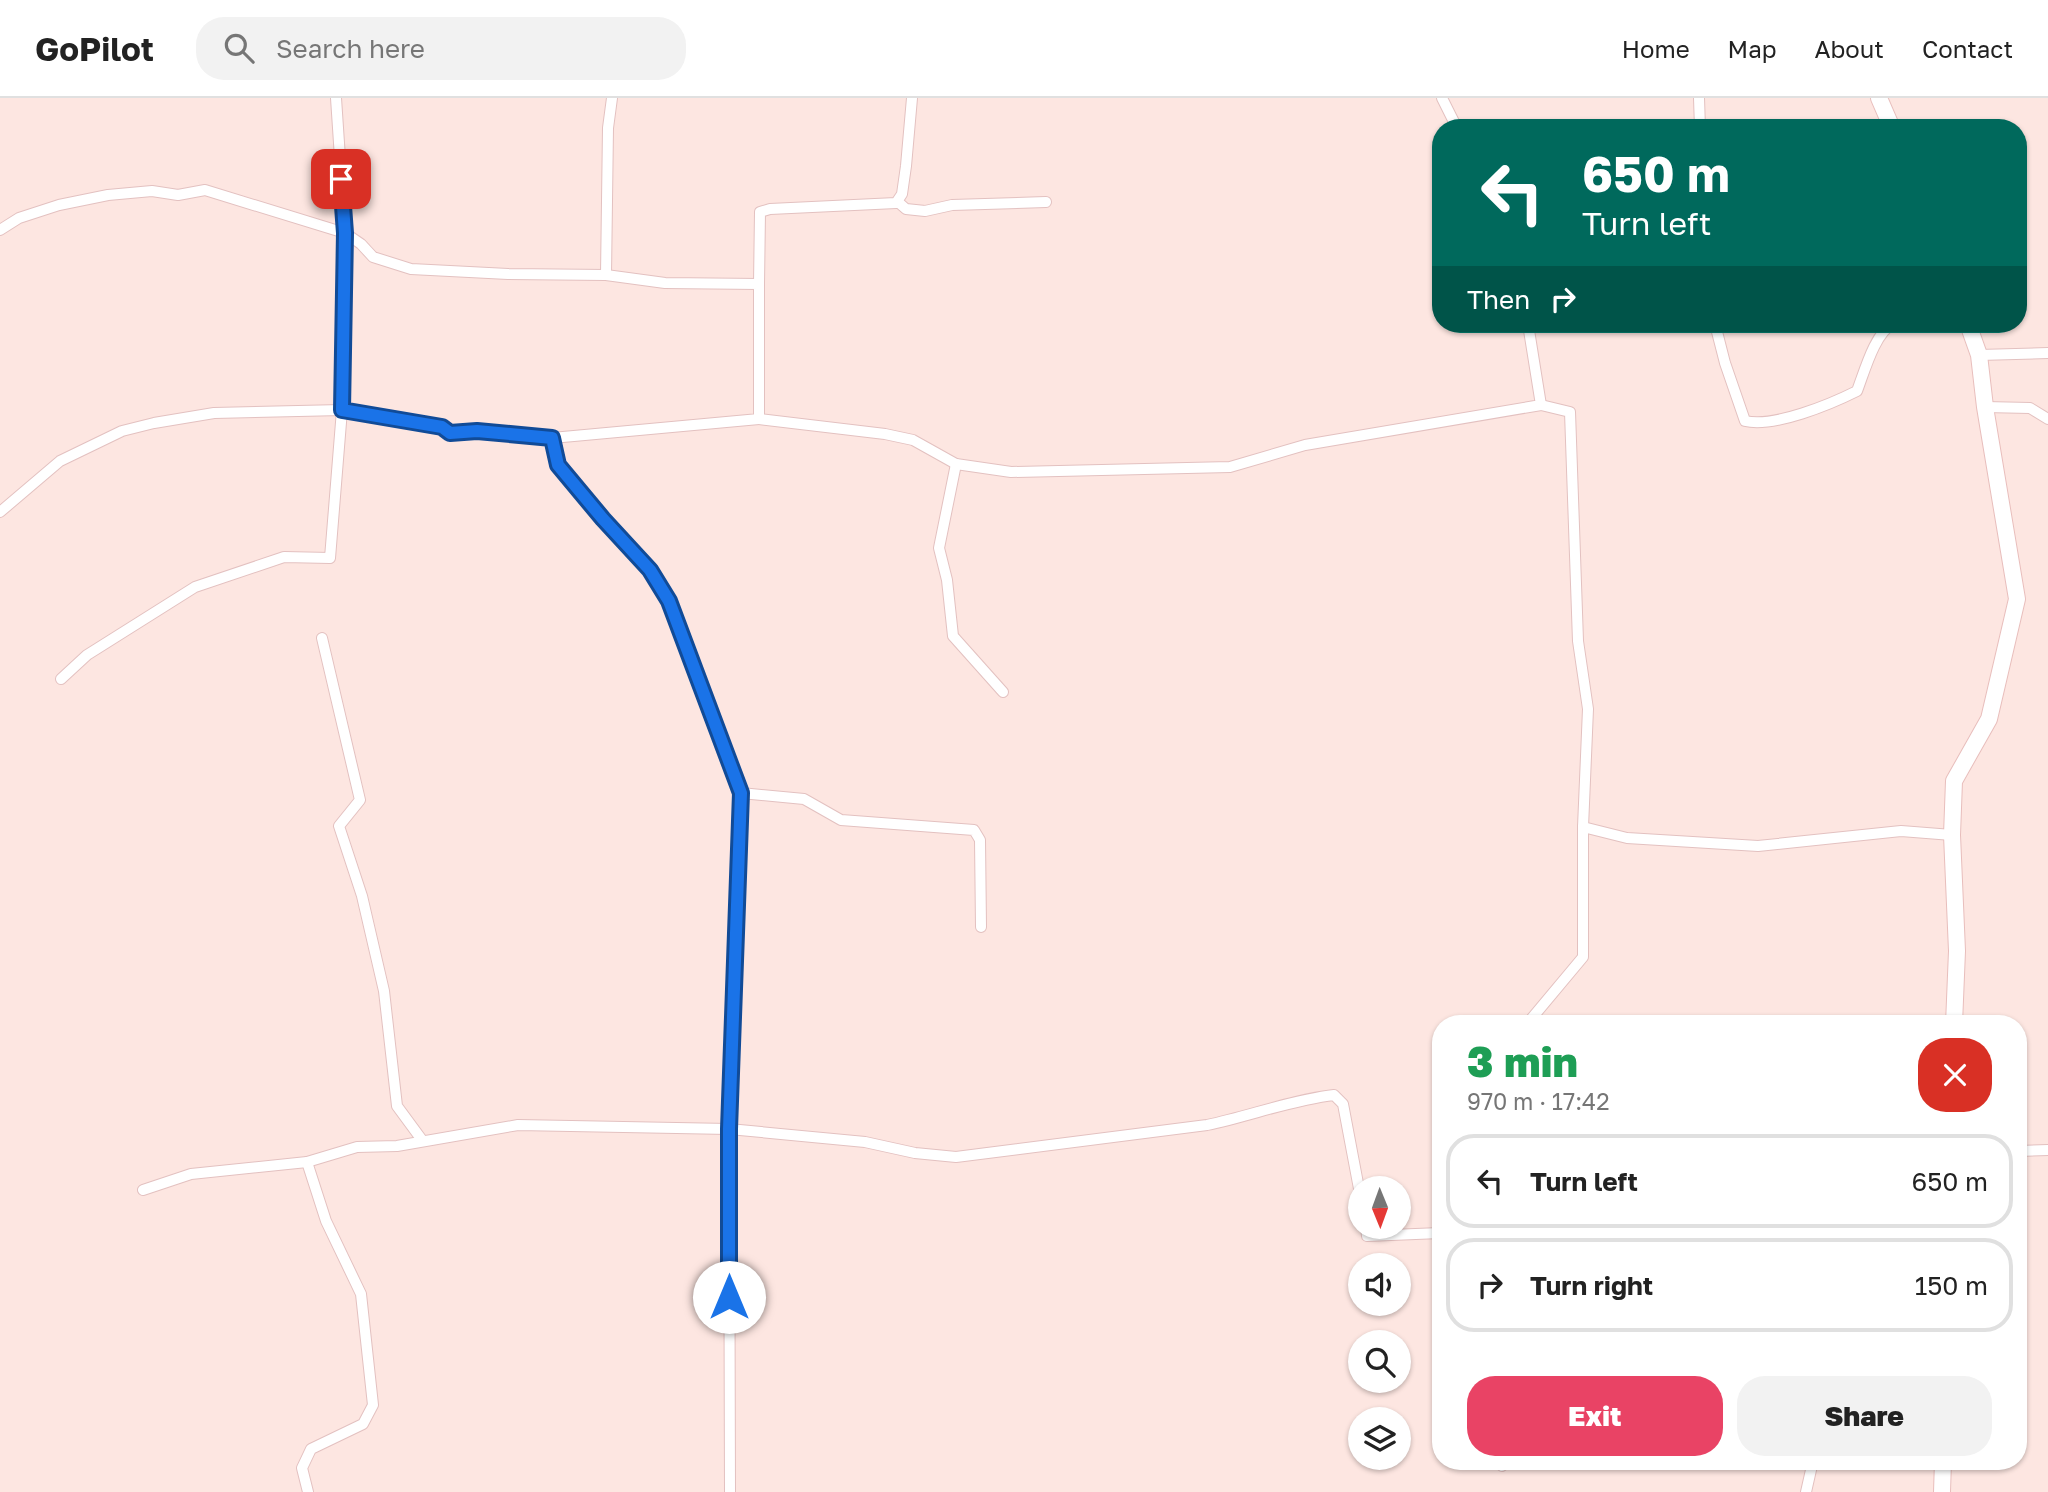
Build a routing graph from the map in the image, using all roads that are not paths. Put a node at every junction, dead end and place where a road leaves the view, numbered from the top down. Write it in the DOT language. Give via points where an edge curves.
graph roads {
  1 [pos="336,98"];
  2 [pos="612,98"];
  3 [pos="912,98"];
  4 [pos="1442,98"];
  5 [pos="1699,98"];
  6 [pos="1879,98"];
  7 [pos="1452,119"];
  8 [pos="1700,119"];
  9 [pos="1888,119"];
  10 [pos="1046,202"];
  11 [pos="896,203"];
  12 [pos="0,230"];
  13 [pos="345,233"];
  14 [pos="606,275"];
  15 [pos="759,284"];
  16 [pos="1529,333"];
  17 [pos="1717,333"];
  18 [pos="1882,333"];
  19 [pos="1971,333"];
  20 [pos="2048,353"];
  21 [pos="1979,355"];
  22 [pos="1541,405"];
  23 [pos="1985,407"];
  24 [pos="342,410"];
  25 [pos="760,419"];
  26 [pos="2048,419"];
  27 [pos="552,438"];
  28 [pos="956,464"];
  29 [pos="0,512"];
  30 [pos="321,638"];
  31 [pos="61,679"];
  32 [pos="1003,692"];
  33 [pos="741,793"];
  34 [pos="1583,827"];
  35 [pos="1952,835"];
  36 [pos="981,927"];
  37 [pos="1535,1015"];
  38 [pos="1954,1015"];
  39 [pos="729,1129"];
  40 [pos="422,1140"];
  41 [pos="2048,1150"];
  42 [pos="2027,1151"];
  43 [pos="307,1162"];
  44 [pos="1357,1176"];
  45 [pos="143,1190"];
  46 [pos="1432,1233"];
  47 [pos="1411,1234"];
  48 [pos="1811,1470"];
  49 [pos="1943,1470"];
  50 [pos="308,1492"];
  51 [pos="730,1492"];
  52 [pos="1806,1492"];
  53 [pos="1942,1492"];
  1 -- 13 [label="street"];
  2 -- 14 [label="street"];
  3 -- 11 [label="street" via="905,175"];
  4 -- 7 [label="street"];
  5 -- 8 [label="street"];
  6 -- 9 [label="street"];
  10 -- 11 [label="street" via="952,205 925,211"];
  11 -- 15 [label="street" via="760,212"];
  12 -- 13 [label="street" via="19,218 59,205 108,195 152,191 178,195 205,190"];
  13 -- 14 [label="street" via="373,257 411,269"];
  13 -- 24 [label="street"];
  14 -- 15 [label="street" via="665,283"];
  15 -- 25 [label="street"];
  16 -- 22 [label="street"];
  17 -- 18 [label="street" via="1745,421 1753,423 1785,418 1857,391"];
  19 -- 21 [label="street"];
  20 -- 21 [label="street"];
  21 -- 23 [label="street"];
  22 -- 28 [label="street" via="1305,445 1230,467 1011,472"];
  22 -- 34 [label="street" via="1570,412 1578,641 1588,709"];
  23 -- 26 [label="street" via="2030,408"];
  23 -- 35 [label="street" via="2017,598 1989,719 1954,781"];
  24 -- 27 [label="street" via="442,427 450,433"];
  24 -- 29 [label="street" via="214,413 121,431 60,461"];
  24 -- 31 [label="street" via="330,558 284,557 195,587 87,655"];
  25 -- 27 [label="street"];
  25 -- 28 [label="street" via="913,440"];
  27 -- 33 [label="street" via="558,465 650,570 669,601"];
  28 -- 32 [label="street" via="939,548 953,636"];
  30 -- 40 [label="street" via="360,800 339,826 362,896 384,991 397,1106"];
  33 -- 36 [label="street" via="804,799 841,820 974,830 980,840"];
  33 -- 39 [label="street"];
  34 -- 35 [label="street" via="1627,838 1758,846 1901,831"];
  34 -- 37 [label="street" via="1583,957"];
  35 -- 38 [label="street"];
  39 -- 40 [label="street" via="518,1125"];
  39 -- 44 [label="street" via="865,1142 956,1157 1207,1125 1306,1098 1334,1095 1343,1104"];
  39 -- 51 [label="street"];
  40 -- 43 [label="street" via="357,1147"];
  41 -- 42 [label="street"];
  43 -- 45 [label="street" via="191,1174"];
  43 -- 50 [label="street" via="326,1221 361,1294 373,1405 363,1424 311,1449 302,1468"];
  46 -- 47 [label="street"];
  48 -- 52 [label="street"];
  49 -- 53 [label="street"];
}
